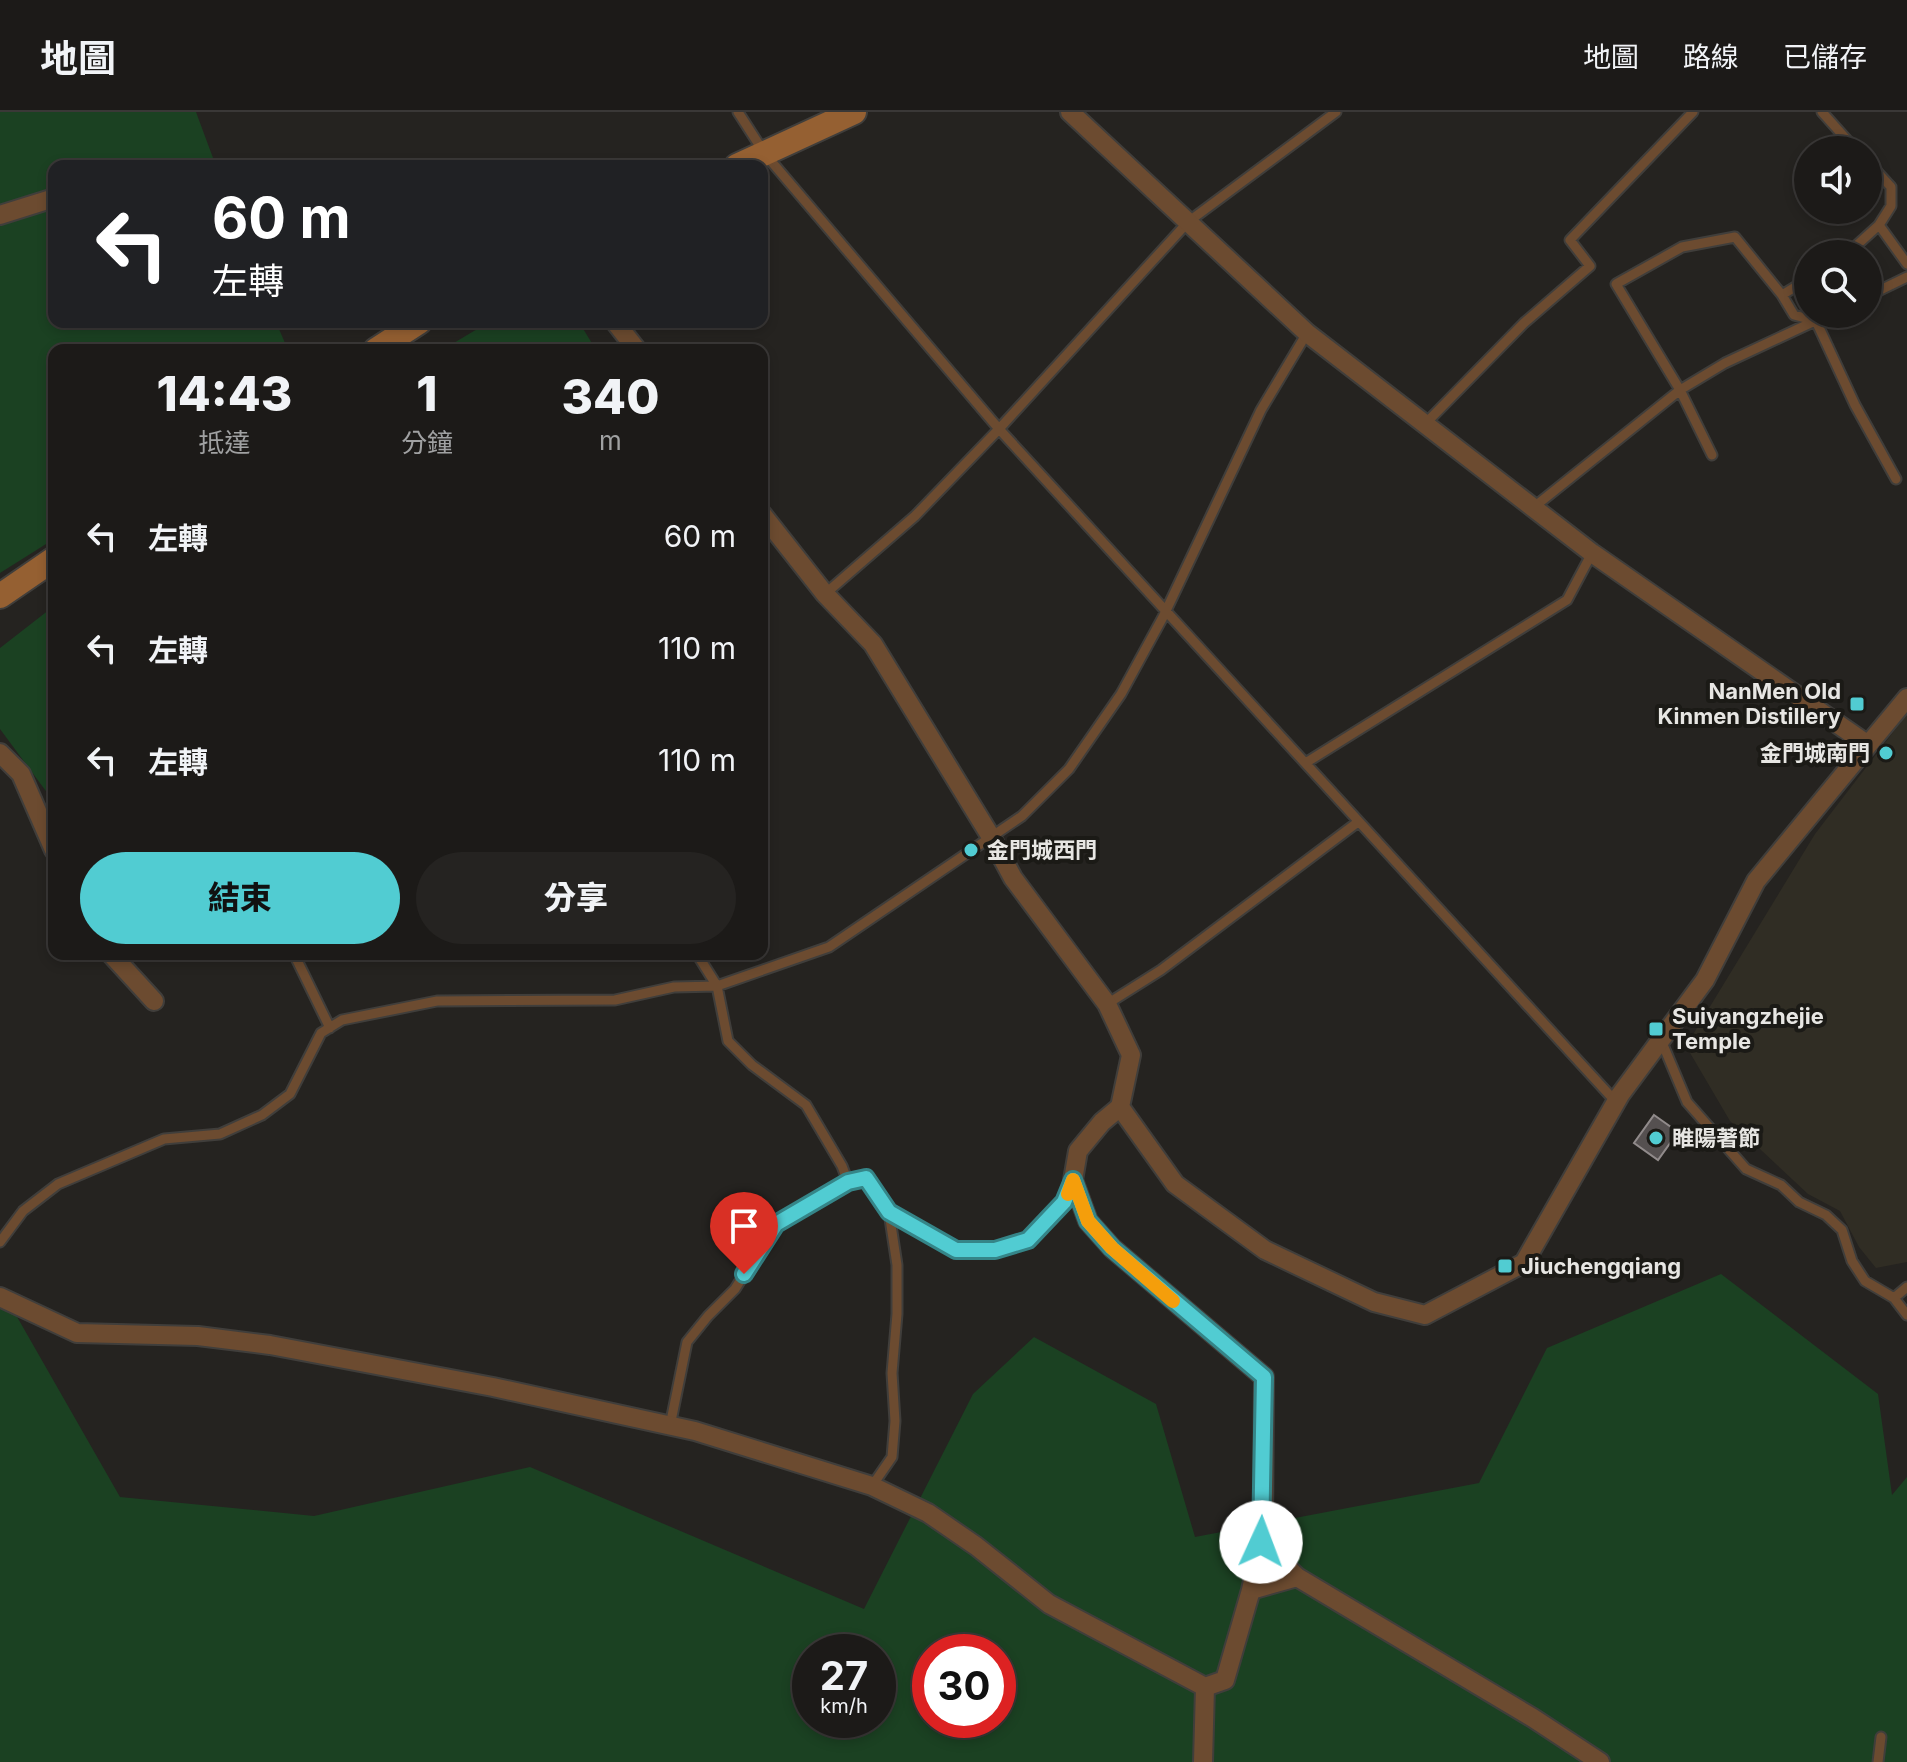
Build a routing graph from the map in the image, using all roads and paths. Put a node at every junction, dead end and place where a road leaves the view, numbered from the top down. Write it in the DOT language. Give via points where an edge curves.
graph roads {
  1 [pos="738,112"];
  2 [pos="854,112"];
  3 [pos="1070,112"];
  4 [pos="1312,112"];
  5 [pos="1336,112"];
  6 [pos="1693,112"];
  7 [pos="1822,112"];
  8 [pos="1315,126"];
  9 [pos="1843,136"];
  10 [pos="765,154"];
  11 [pos="751,160"];
  12 [pos="1882,177"];
  13 [pos="48,200"];
  14 [pos="0,215"];
  15 [pos="1882,220"];
  16 [pos="1188,222"];
  17 [pos="1879,225"];
  18 [pos="1862,240"];
  19 [pos="1907,264"];
  20 [pos="1907,277"];
  21 [pos="1794,288"];
  22 [pos="1882,289"];
  23 [pos="1782,295"];
  24 [pos="1794,315"];
  25 [pos="406,328"];
  26 [pos="620,328"];
  27 [pos="1801,328"];
  28 [pos="1819,328"];
  29 [pos="1307,333"];
  30 [pos="384,344"];
  31 [pos="632,344"];
  32 [pos="1680,390"];
  33 [pos="1425,424"];
  34 [pos="999,429"];
  35 [pos="1712,455"];
  36 [pos="1896,479"];
  37 [pos="1534,507"];
  38 [pos="768,522"];
  39 [pos="1592,553"];
  40 [pos="48,565"];
  41 [pos="825,594"];
  42 [pos="0,596"];
  43 [pos="1166,612"];
  44 [pos="1907,698"];
  45 [pos="1868,745"];
  46 [pos="0,753"];
  47 [pos="1307,762"];
  48 [pos="1358,822"];
  49 [pos="48,836"];
  50 [pos="991,837"];
  51 [pos="116,960"];
  52 [pos="297,960"];
  53 [pos="702,960"];
  54 [pos="717,986"];
  55 [pos="154,1001"];
  56 [pos="1107,1004"];
  57 [pos="330,1028"];
  58 [pos="1661,1040"];
  59 [pos="1616,1102"];
  60 [pos="1120,1107"];
  61 [pos="1073,1180"];
  62 [pos="848,1182"];
  63 [pos="889,1212"];
  64 [pos="0,1242"];
  65 [pos="1907,1287"];
  66 [pos="0,1297"];
  67 [pos="1894,1298"];
  68 [pos="1907,1315"];
  69 [pos="670,1426"];
  70 [pos="872,1486"];
  71 [pos="1261,1542"];
  72 [pos="1297,1577"];
  73 [pos="1251,1590"];
  74 [pos="1205,1687"];
  75 [pos="1881,1737"];
  76 [pos="1203,1762"];
  77 [pos="1600,1762"];
  78 [pos="1878,1762"];
  1 -- 10 [label="lane"];
  2 -- 10 [label="main road"];
  3 -- 16 [label="street"];
  4 -- 8 [label="lane"];
  5 -- 8 [label="lane"];
  6 -- 33 [label="lane" via="1570,240 1590,266 1524,323"];
  7 -- 9 [label="lane"];
  8 -- 16 [label="lane"];
  10 -- 11 [label="main road"];
  10 -- 34 [label="lane"];
  12 -- 15 [label="lane" via="1891,187 1891,206"];
  13 -- 14 [label="street"];
  16 -- 29 [label="street"];
  16 -- 34 [label="lane"];
  17 -- 18 [label="lane"];
  17 -- 19 [label="lane"];
  20 -- 22 [label="lane"];
  21 -- 23 [label="lane"];
  23 -- 24 [label="lane"];
  23 -- 32 [label="lane" via="1735,237 1682,247 1616,284"];
  25 -- 30 [label="main road"];
  26 -- 31 [label="street"];
  27 -- 32 [label="lane"];
  28 -- 36 [label="lane"];
  29 -- 33 [label="street"];
  29 -- 43 [label="lane" via="1261,410"];
  32 -- 35 [label="lane"];
  32 -- 37 [label="lane"];
  33 -- 37 [label="street"];
  34 -- 41 [label="lane" via="915,516"];
  34 -- 43 [label="lane"];
  37 -- 39 [label="street"];
  38 -- 41 [label="street"];
  39 -- 45 [label="street"];
  39 -- 47 [label="lane" via="1567,600"];
  40 -- 42 [label="main road"];
  41 -- 50 [label="street" via="873,644"];
  43 -- 47 [label="lane"];
  43 -- 50 [label="lane" via="1121,694 1069,769 1022,816"];
  44 -- 45 [label="street"];
  45 -- 58 [label="street" via="1756,881 1705,980"];
  46 -- 49 [label="street" via="21,774"];
  47 -- 48 [label="lane"];
  48 -- 56 [label="lane" via="1161,970"];
  48 -- 59 [label="lane"];
  50 -- 54 [label="lane" via="829,947"];
  50 -- 56 [label="street" via="1013,878"];
  51 -- 55 [label="street"];
  52 -- 57 [label="lane"];
  53 -- 54 [label="lane"];
  54 -- 57 [label="lane" via="674,987 615,1000 437,1001 342,1020"];
  54 -- 62 [label="lane" via="728,1041 806,1105"];
  56 -- 60 [label="street" via="1131,1055"];
  57 -- 64 [label="lane" via="321,1033 290,1094 262,1115 220,1134 164,1139 58,1184 23,1211"];
  58 -- 59 [label="street"];
  58 -- 67 [label="lane" via="1687,1102 1746,1169 1826,1215 1842,1230 1865,1281"];
  59 -- 60 [label="street" via="1524,1263 1425,1315 1374,1302 1265,1250 1175,1184"];
  60 -- 61 [label="street" via="1078,1151"];
  61 -- 63 [label="lane" via="1064,1202 1028,1240 995,1250 956,1250"];
  61 -- 71 [label="street" via="1088,1221 1112,1248 1264,1377"];
  62 -- 63 [label="lane" via="866,1178"];
  62 -- 69 [label="lane" via="776,1224 735,1289 687,1342"];
  63 -- 70 [label="lane" via="897,1265 895,1421 892,1457"];
  65 -- 67 [label="lane"];
  66 -- 69 [label="street" via="77,1333 198,1336 270,1345"];
  67 -- 68 [label="lane"];
  69 -- 70 [label="street"];
  70 -- 74 [label="street" via="928,1513 1049,1604"];
  71 -- 72 [label="street"];
  71 -- 73 [label="street"];
  72 -- 73 [label="street"];
  72 -- 77 [label="street"];
  73 -- 74 [label="street" via="1225,1680"];
  74 -- 76 [label="street"];
  75 -- 78 [label="lane"];
}
